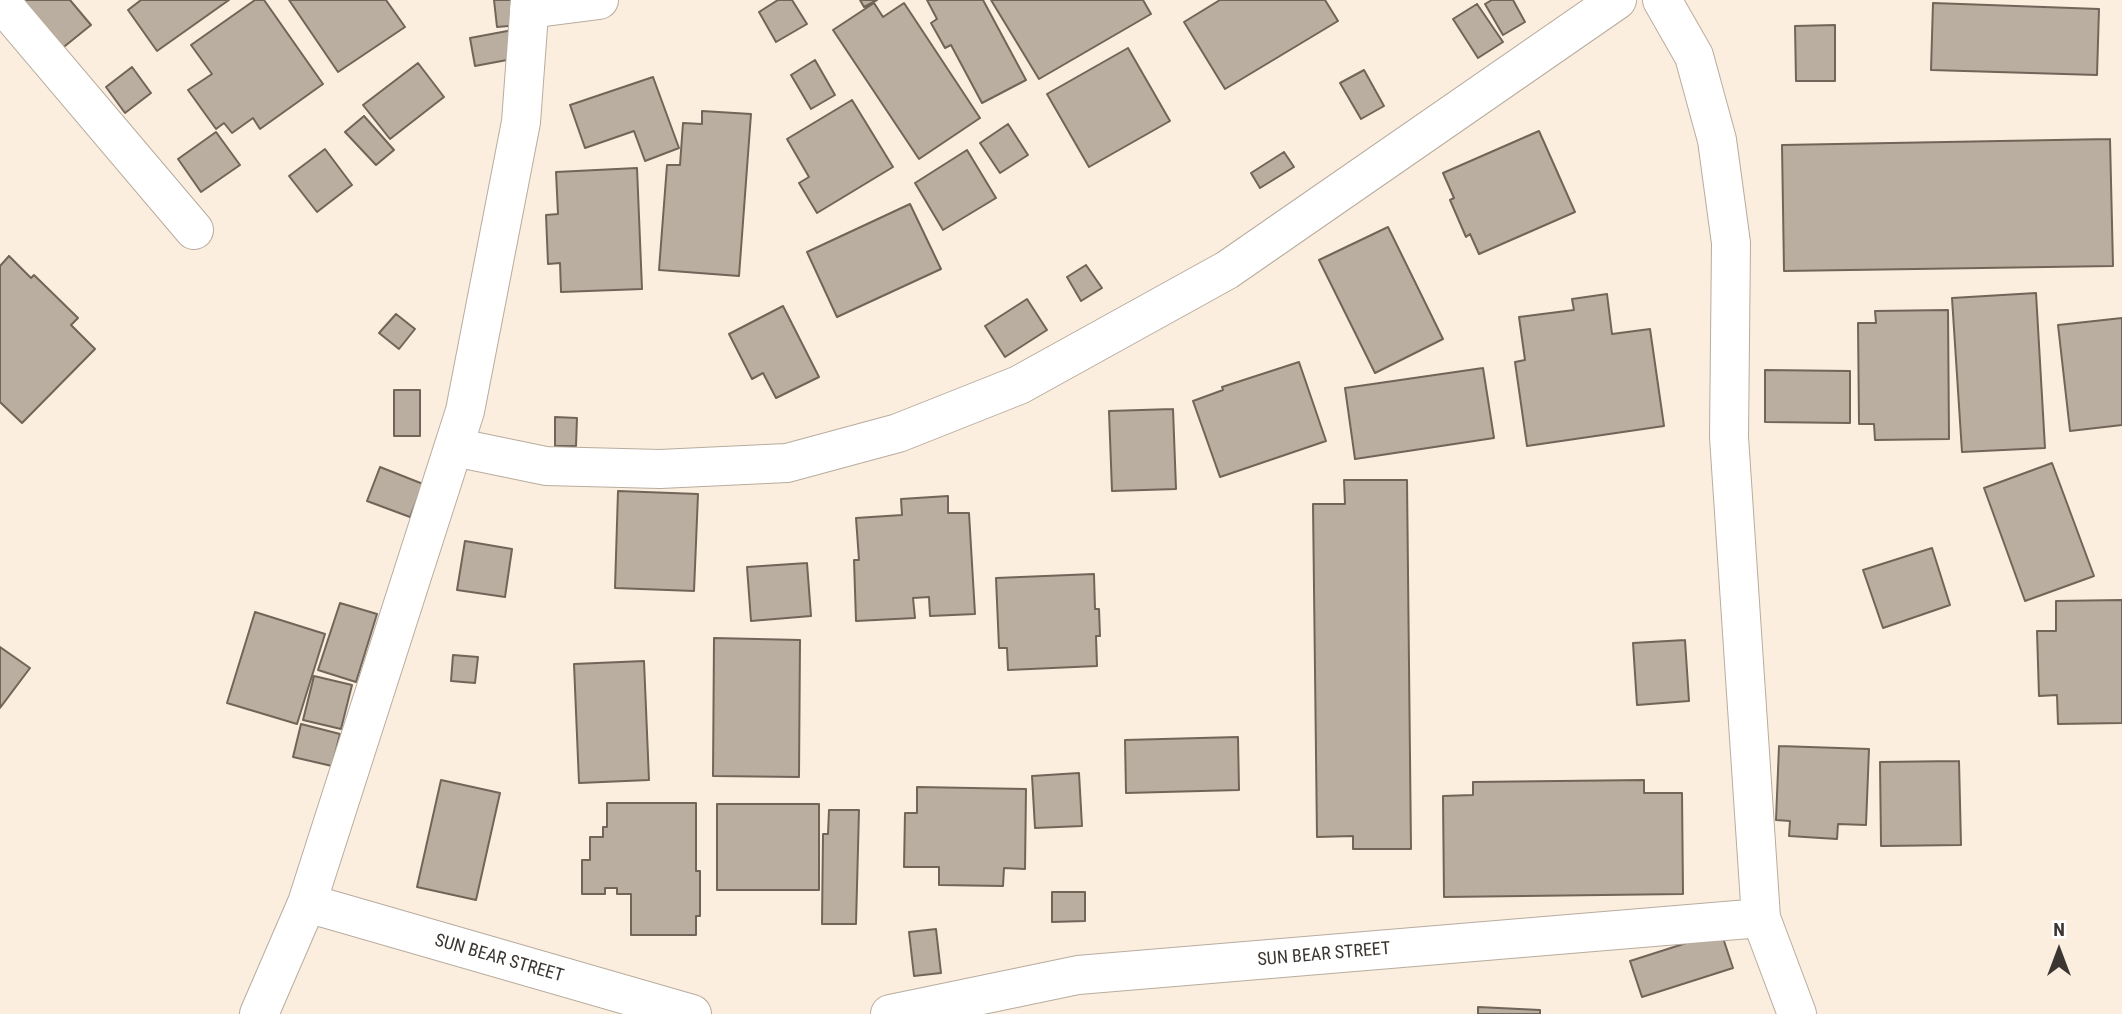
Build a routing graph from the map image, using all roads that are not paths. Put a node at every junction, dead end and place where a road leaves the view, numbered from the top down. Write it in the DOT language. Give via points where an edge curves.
graph roads {
  1 [pos="599,0"];
  2 [pos="1617,0"];
  3 [pos="1662,0"];
  4 [pos="0,1"];
  5 [pos="530,4"];
  6 [pos="194,230"];
  7 [pos="454,447"];
  8 [pos="307,903"];
  9 [pos="1761,918"];
  10 [pos="259,1014"];
  11 [pos="692,1014"];
  12 [pos="890,1014"];
  13 [pos="1797,1014"];
  1 -- 5 [label="street"];
  2 -- 7 [label="street" via="1227,270 1019,386 898,433 787,463 660,469 546,466"];
  3 -- 9 [label="street" via="1694,56 1717,140 1731,243 1729,437"];
  4 -- 6 [label="street"];
  5 -- 7 [label="street" via="521,122 465,411"];
  7 -- 8 [label="street"];
  8 -- 10 [label="street"];
  8 -- 11 [label="street, SUN BEAR STREET"];
  9 -- 12 [label="street, SUN BEAR STREET" via="1078,975"];
  9 -- 13 [label="street"];
}
